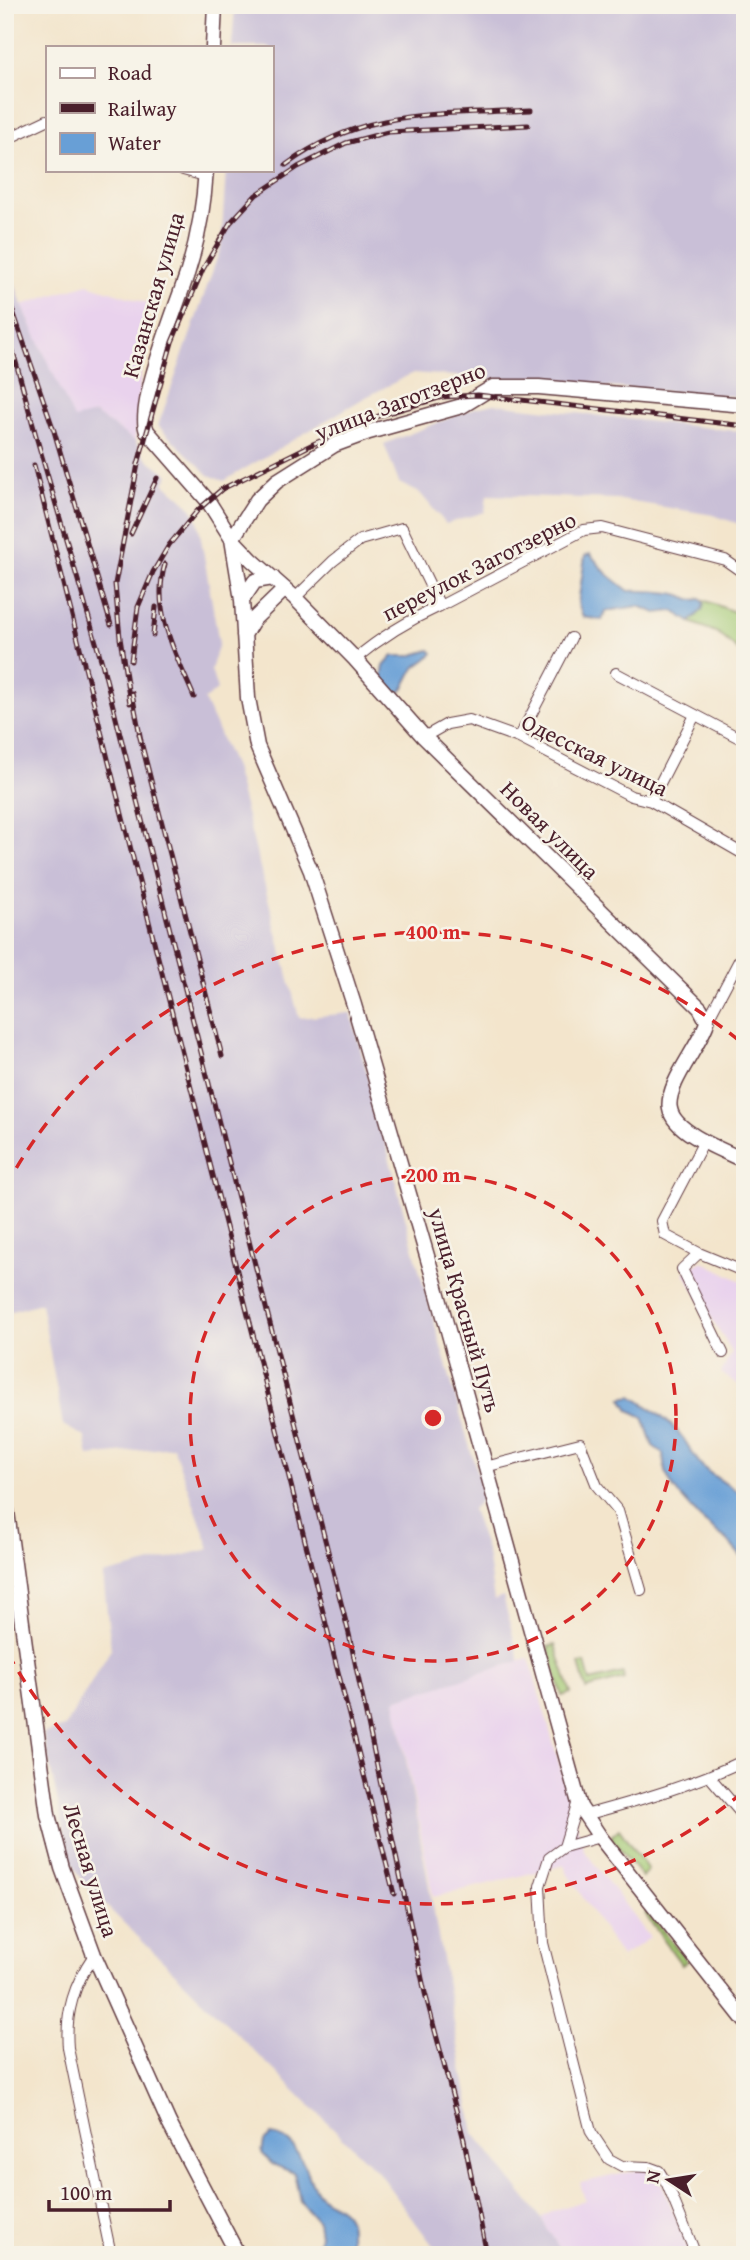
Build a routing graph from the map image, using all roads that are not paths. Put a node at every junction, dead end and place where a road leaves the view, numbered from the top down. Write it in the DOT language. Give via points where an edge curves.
graph roads {
  1 [pos="215,5"];
  2 [pos="213,46"];
  3 [pos="46,120"];
  4 [pos="5,140"];
  5 [pos="206,173"];
  6 [pos="745,405"];
  7 [pos="147,431"];
  8 [pos="232,539"];
  9 [pos="745,574"];
  10 [pos="273,578"];
  11 [pos="290,594"];
  12 [pos="242,600"];
  13 [pos="440,607"];
  14 [pos="244,635"];
  15 [pos="571,638"];
  16 [pos="355,659"];
  17 [pos="616,673"];
  18 [pos="695,715"];
  19 [pos="424,737"];
  20 [pos="519,738"];
  21 [pos="745,741"];
  22 [pos="652,801"];
  23 [pos="745,855"];
  24 [pos="745,949"];
  25 [pos="741,967"];
  26 [pos="707,1021"];
  27 [pos="704,1140"];
  28 [pos="743,1157"];
  29 [pos="699,1253"];
  30 [pos="745,1272"];
  31 [pos="723,1353"];
  32 [pos="485,1466"];
  33 [pos="5,1497"];
  34 [pos="642,1590"];
  35 [pos="745,1760"];
  36 [pos="710,1777"];
  37 [pos="578,1800"];
  38 [pos="585,1815"];
  39 [pos="745,1818"];
  40 [pos="600,1837"];
  41 [pos="564,1847"];
  42 [pos="94,1955"];
  43 [pos="745,2021"];
  44 [pos="111,2255"];
  45 [pos="238,2255"];
  46 [pos="696,2255"];
  1 -- 2 [label="main road"];
  3 -- 4 [label="street"];
  5 -- 7 [label="main road, Казанская улица" via="189,269 146,401"];
  6 -- 8 [label="main road, улица Заготзерно" via="493,387 462,406 334,445 277,481 257,500"];
  7 -- 8 [label="main road, улица Красный Путь" via="208,501"];
  8 -- 10 [label="main road, Новая улица"];
  8 -- 12 [label="main road, улица Красный Путь"];
  9 -- 13 [label="street, переулок Заготзерно" via="725,560 602,528 584,530"];
  10 -- 11 [label="main road, Новая улица"];
  10 -- 12 [label="main road" via="255,581"];
  11 -- 13 [label="street" via="360,540 402,528"];
  11 -- 14 [label="main road" via="253,620"];
  11 -- 16 [label="main road, Новая улица"];
  12 -- 14 [label="main road, улица Красный Путь"];
  13 -- 16 [label="street, переулок Заготзерно" via="375,641"];
  14 -- 32 [label="main road, улица Красный Путь" via="257,746 311,871 329,926"];
  15 -- 20 [label="street"];
  16 -- 19 [label="main road, Новая улица"];
  17 -- 18 [label="street"];
  18 -- 21 [label="street"];
  18 -- 22 [label="street"];
  19 -- 20 [label="street, Одесская улица" via="446,724 470,720"];
  19 -- 26 [label="main road, Новая улица" via="700,1008"];
  20 -- 22 [label="street, Одесская улица" via="631,796"];
  22 -- 23 [label="street, Одесская улица"];
  24 -- 25 [label="street"];
  25 -- 26 [label="street"];
  26 -- 27 [label="main road" via="676,1081 670,1110 678,1124"];
  27 -- 28 [label="main road"];
  27 -- 29 [label="street" via="662,1221 665,1235"];
  29 -- 30 [label="street"];
  29 -- 31 [label="street" via="682,1269"];
  32 -- 34 [label="street" via="580,1443 597,1486 618,1511"];
  32 -- 37 [label="main road, улица Красный Путь"];
  33 -- 42 [label="main road, Лесная улица" via="48,1815 66,1881"];
  35 -- 36 [label="street"];
  36 -- 38 [label="street"];
  36 -- 39 [label="street"];
  37 -- 38 [label="main road, улица Красный Путь"];
  37 -- 41 [label="street"];
  38 -- 40 [label="main road, улица Красный Путь"];
  40 -- 41 [label="street"];
  40 -- 43 [label="main road, улица Красный Путь"];
  41 -- 46 [label="street" via="550,1858 540,1886 542,1943 591,2132 609,2159 622,2166 659,2171"];
  42 -- 44 [label="street, Лесная улица" via="72,1998 67,2033"];
  42 -- 45 [label="main road" via="169,2123"];
}
